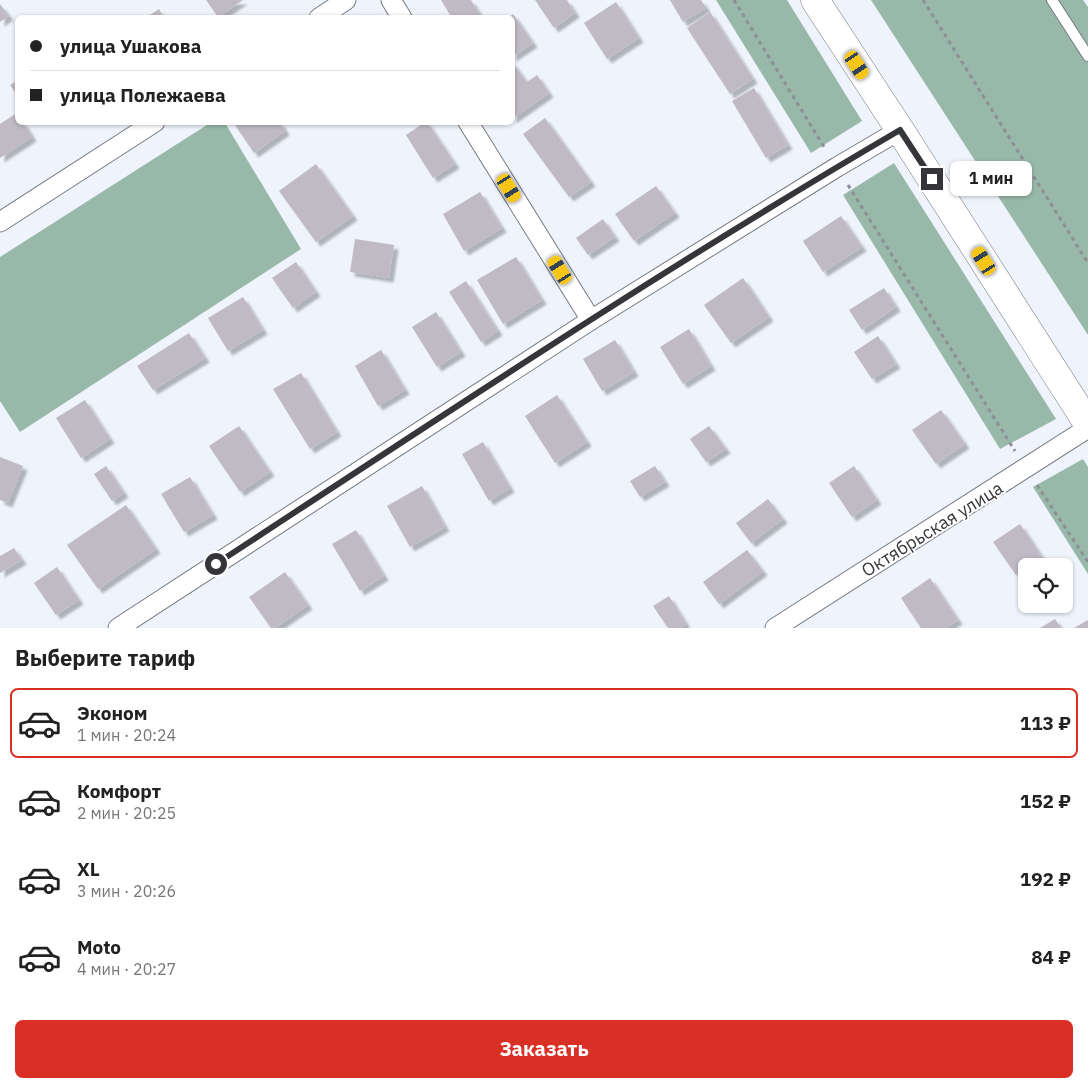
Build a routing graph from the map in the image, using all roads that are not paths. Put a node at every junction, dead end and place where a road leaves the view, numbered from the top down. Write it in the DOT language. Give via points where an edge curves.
graph roads {
  1 [pos="346,0"];
  2 [pos="391,0"];
  3 [pos="815,0"];
  4 [pos="1052,0"];
  5 [pos="324,15"];
  6 [pos="400,15"];
  7 [pos="1088,56"];
  8 [pos="150,125"];
  9 [pos="470,125"];
  10 [pos="900,130"];
  11 [pos="0,222"];
  12 [pos="591,320"];
  13 [pos="1088,426"];
  14 [pos="118,628"];
  15 [pos="775,628"];
  1 -- 5 [label="street"];
  2 -- 6 [label="street"];
  3 -- 10 [label="main road"];
  4 -- 7 [label="lane"];
  8 -- 11 [label="street"];
  9 -- 12 [label="street"];
  10 -- 12 [label="street"];
  10 -- 13 [label="main road"];
  12 -- 14 [label="street"];
  13 -- 15 [label="street, Октябрьская улица" via="1026,469"];
}
